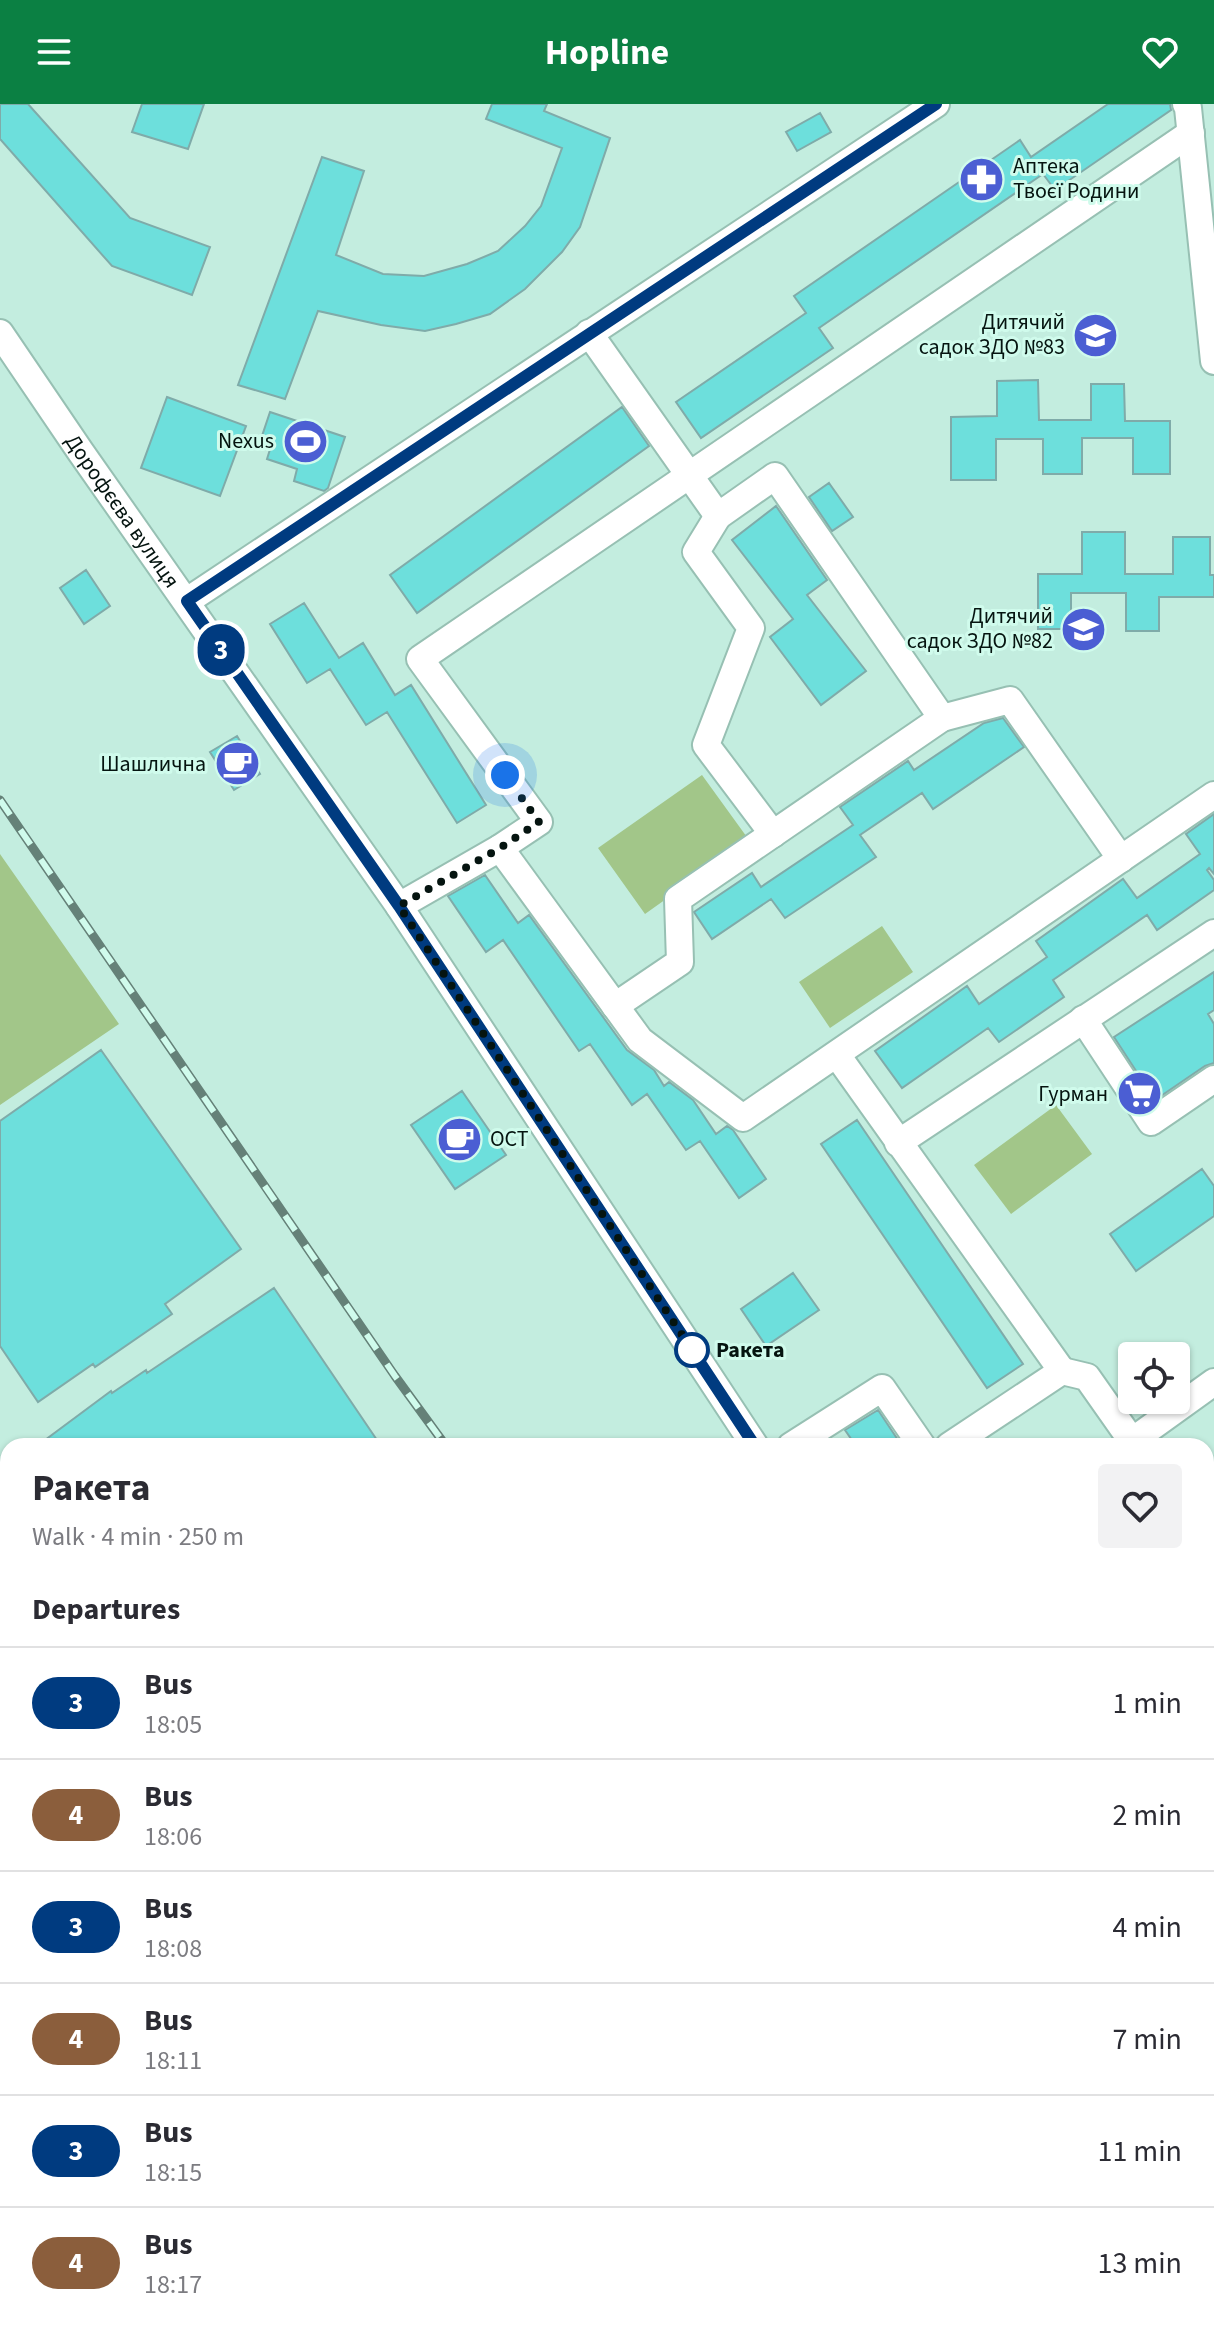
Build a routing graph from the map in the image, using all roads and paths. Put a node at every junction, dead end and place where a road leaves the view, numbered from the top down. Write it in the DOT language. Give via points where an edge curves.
graph roads {
  1 [pos="936,104"];
  2 [pos="1195,122"];
  3 [pos="1209,263"];
  4 [pos="0,333"];
  5 [pos="589,333"];
  6 [pos="1214,361"];
  7 [pos="690,474"];
  8 [pos="718,516"];
  9 [pos="187,601"];
  10 [pos="942,718"];
  11 [pos="1214,795"];
  12 [pos="773,834"];
  13 [pos="500,848"];
  14 [pos="1121,859"];
  15 [pos="399,906"];
  16 [pos="1214,933"];
  17 [pos="615,1006"];
  18 [pos="1083,1019"];
  19 [pos="837,1055"];
  20 [pos="1214,1079"];
  21 [pos="898,1143"];
  22 [pos="1062,1371"];
  23 [pos="1214,1382"];
  24 [pos="750,1438"];
  25 [pos="804,1438"];
  26 [pos="916,1438"];
  27 [pos="961,1438"];
  28 [pos="1130,1438"];
  29 [pos="1136,1438"];
  1 -- 5 [label="street"];
  2 -- 3 [label="street"];
  2 -- 7 [label="street"];
  3 -- 6 [label="street"];
  4 -- 9 [label="street, Дорофєєва вулиця"];
  5 -- 7 [label="street"];
  5 -- 9 [label="street"];
  7 -- 8 [label="street"];
  7 -- 13 [label="street" via="420,659 539,822"];
  8 -- 10 [label="street" via="775,476"];
  8 -- 12 [label="street" via="696,552 751,628 706,745"];
  9 -- 15 [label="street, Дорофєєва вулиця"];
  10 -- 12 [label="street"];
  10 -- 14 [label="street" via="1010,700"];
  11 -- 14 [label="street"];
  12 -- 17 [label="street" via="678,899 680,962"];
  13 -- 15 [label="street"];
  13 -- 17 [label="street"];
  14 -- 19 [label="street"];
  15 -- 24 [label="street, Дорофєєва вулиця"];
  16 -- 18 [label="street"];
  17 -- 19 [label="street" via="640,1040 743,1118"];
  18 -- 20 [label="street" via="1151,1122"];
  18 -- 21 [label="street"];
  19 -- 21 [label="street"];
  21 -- 22 [label="street"];
  22 -- 27 [label="street"];
  22 -- 28 [label="street" via="1087,1377"];
  23 -- 29 [label="street"];
  25 -- 26 [label="street" via="882,1388"];
}
